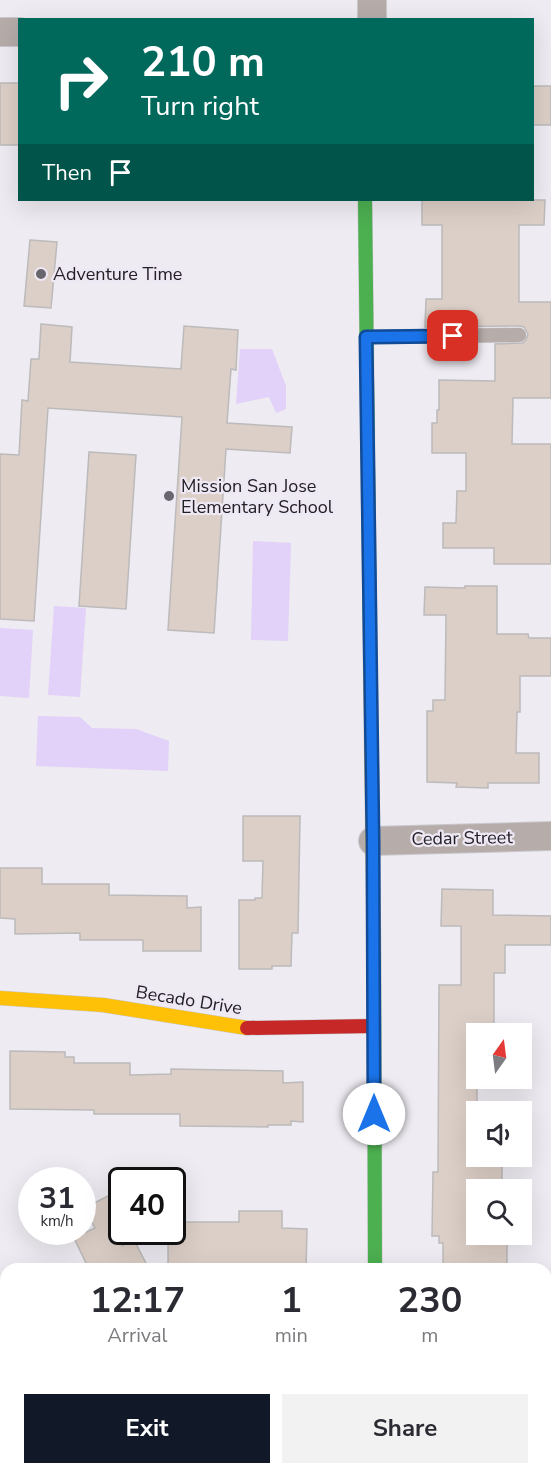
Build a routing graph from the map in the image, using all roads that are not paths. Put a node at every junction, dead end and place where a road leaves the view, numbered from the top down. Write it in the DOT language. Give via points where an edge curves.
graph roads {
  1 [pos="372,0"];
  2 [pos="372,18"];
  3 [pos="0,32"];
  4 [pos="18,32"];
  5 [pos="365,201"];
  6 [pos="519,335"];
  7 [pos="366,337"];
  8 [pos="551,836"];
  9 [pos="373,841"];
  10 [pos="0,998"];
  11 [pos="374,1026"];
  12 [pos="375,1263"];
  1 -- 2 [label="street"];
  3 -- 4 [label="street"];
  5 -- 7 [label="street"];
  6 -- 7 [label="lane"];
  7 -- 9 [label="street"];
  8 -- 9 [label="street, Cedar Street"];
  9 -- 11 [label="street"];
  10 -- 11 [label="street, Becado Drive" via="103,1005 249,1028"];
  11 -- 12 [label="street"];
}
